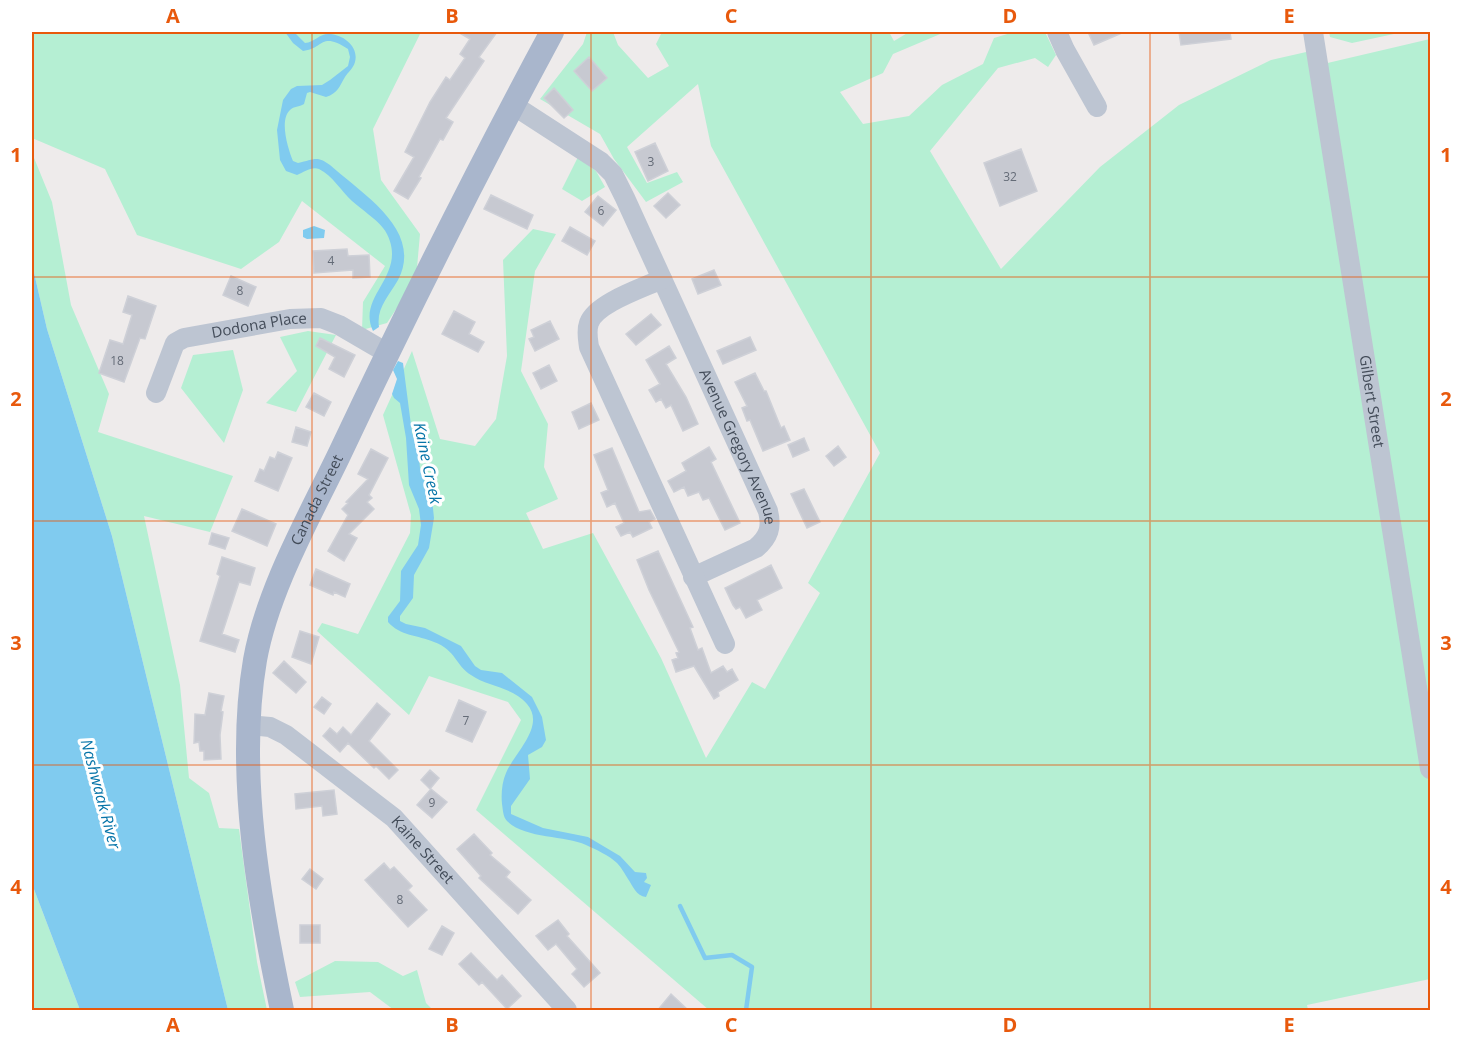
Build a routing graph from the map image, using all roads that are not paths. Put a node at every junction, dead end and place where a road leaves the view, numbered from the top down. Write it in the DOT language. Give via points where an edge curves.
graph roads {
  1 [pos="552,32"];
  2 [pos="1057,32"];
  3 [pos="1312,32"];
  4 [pos="513,105"];
  5 [pos="1097,107"];
  6 [pos="662,279"];
  7 [pos="387,353"];
  8 [pos="156,393"];
  9 [pos="693,577"];
  10 [pos="725,644"];
  11 [pos="249,726"];
  12 [pos="1431,769"];
  13 [pos="282,1011"];
  14 [pos="567,1011"];
  1 -- 4 [label="main road, Canada Street"];
  2 -- 5 [label="street"];
  3 -- 12 [label="street, Gilbert Street"];
  4 -- 6 [label="street, Avenue Gregory Avenue" via="585,150 613,174"];
  4 -- 7 [label="main road, Canada Street"];
  6 -- 9 [label="street" via="602,307 587,325 587,336"];
  6 -- 9 [label="street, Avenue Gregory Avenue" via="770,521 764,542 756,548"];
  7 -- 8 [label="street, Dodona Place" via="321,318 290,319 184,338 175,343"];
  7 -- 11 [label="main road, Canada Street" via="282,574 255,660"];
  9 -- 10 [label="street"];
  11 -- 13 [label="main road, Canada Street" via="253,829"];
  11 -- 14 [label="street, Kaine Street" via="270,727 286,735 394,818"];
}
